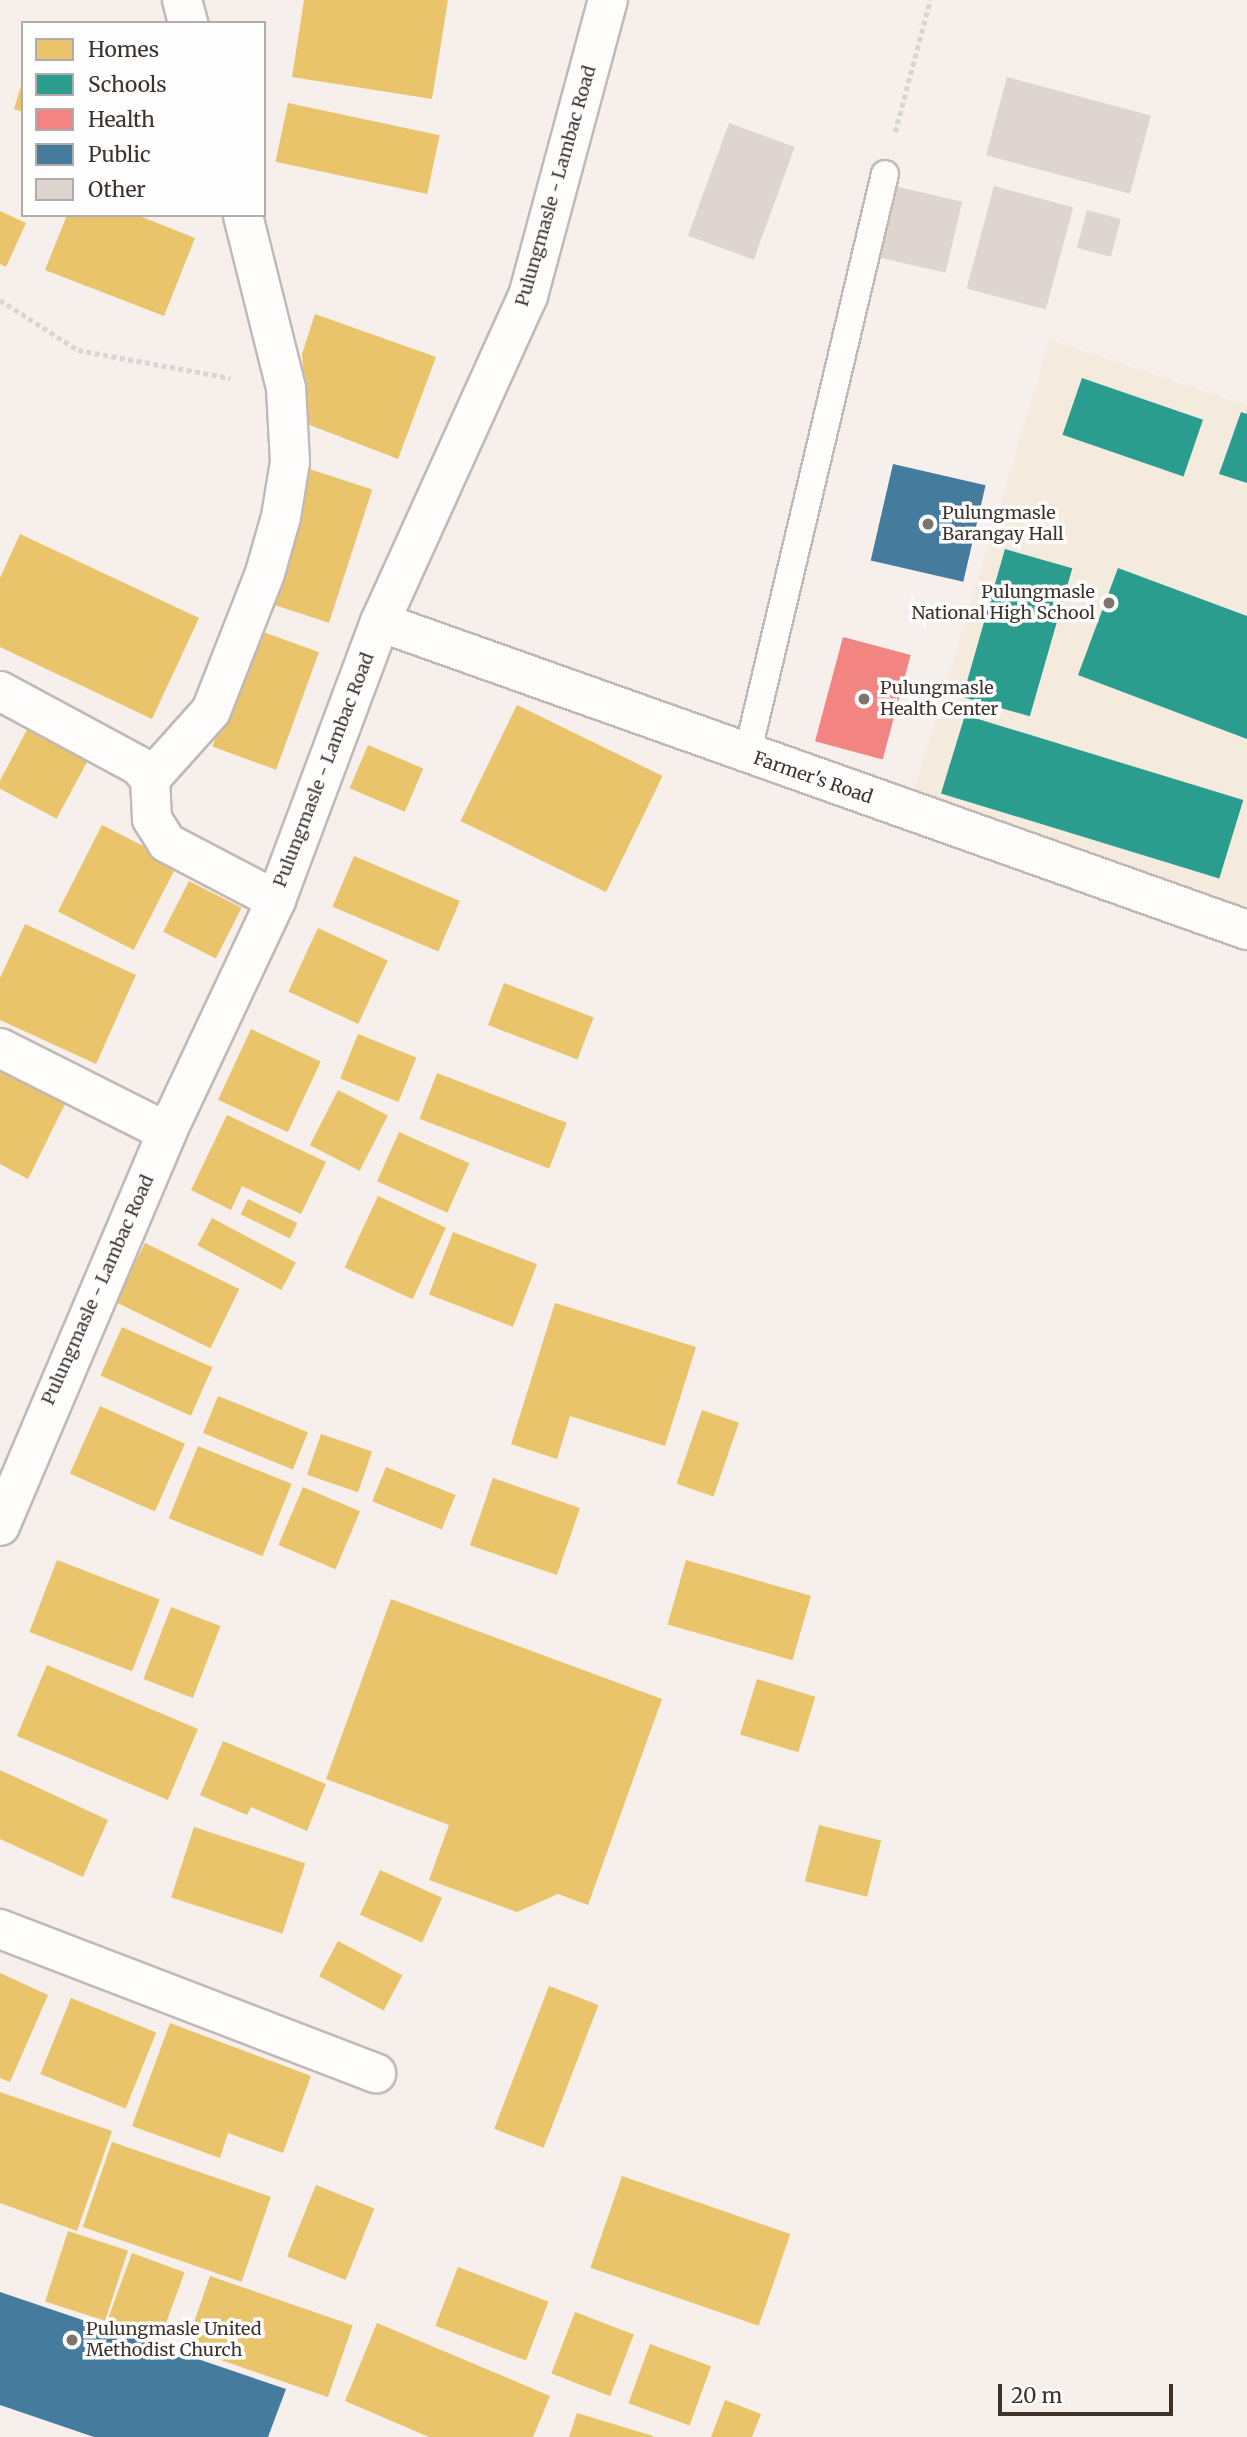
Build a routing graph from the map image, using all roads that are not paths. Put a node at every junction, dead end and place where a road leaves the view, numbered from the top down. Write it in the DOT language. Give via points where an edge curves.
graph roads {
  1 [pos="182,0"];
  2 [pos="608,0"];
  3 [pos="187,21"];
  4 [pos="885,174"];
  5 [pos="243,217"];
  6 [pos="380,622"];
  7 [pos="0,691"];
  8 [pos="747,755"];
  9 [pos="150,779"];
  10 [pos="275,900"];
  11 [pos="1247,930"];
  12 [pos="0,1048"];
  13 [pos="167,1132"];
  14 [pos="0,1526"];
  15 [pos="0,1930"];
  16 [pos="376,2073"];
  1 -- 3 [label="street"];
  2 -- 6 [label="street, Pulungmasle - Lambac Road" via="528,296"];
  4 -- 8 [label="lane"];
  5 -- 9 [label="street" via="286,388 290,461 281,517 265,573 211,711"];
  6 -- 8 [label="street, Farmer's Road"];
  6 -- 10 [label="street, Pulungmasle - Lambac Road"];
  7 -- 9 [label="street" via="139,766"];
  8 -- 11 [label="street, Farmer's Road"];
  9 -- 10 [label="street" via="152,819 167,843"];
  10 -- 13 [label="street, Pulungmasle - Lambac Road"];
  12 -- 13 [label="street"];
  13 -- 14 [label="street, Pulungmasle - Lambac Road"];
  15 -- 16 [label="street"];
}
